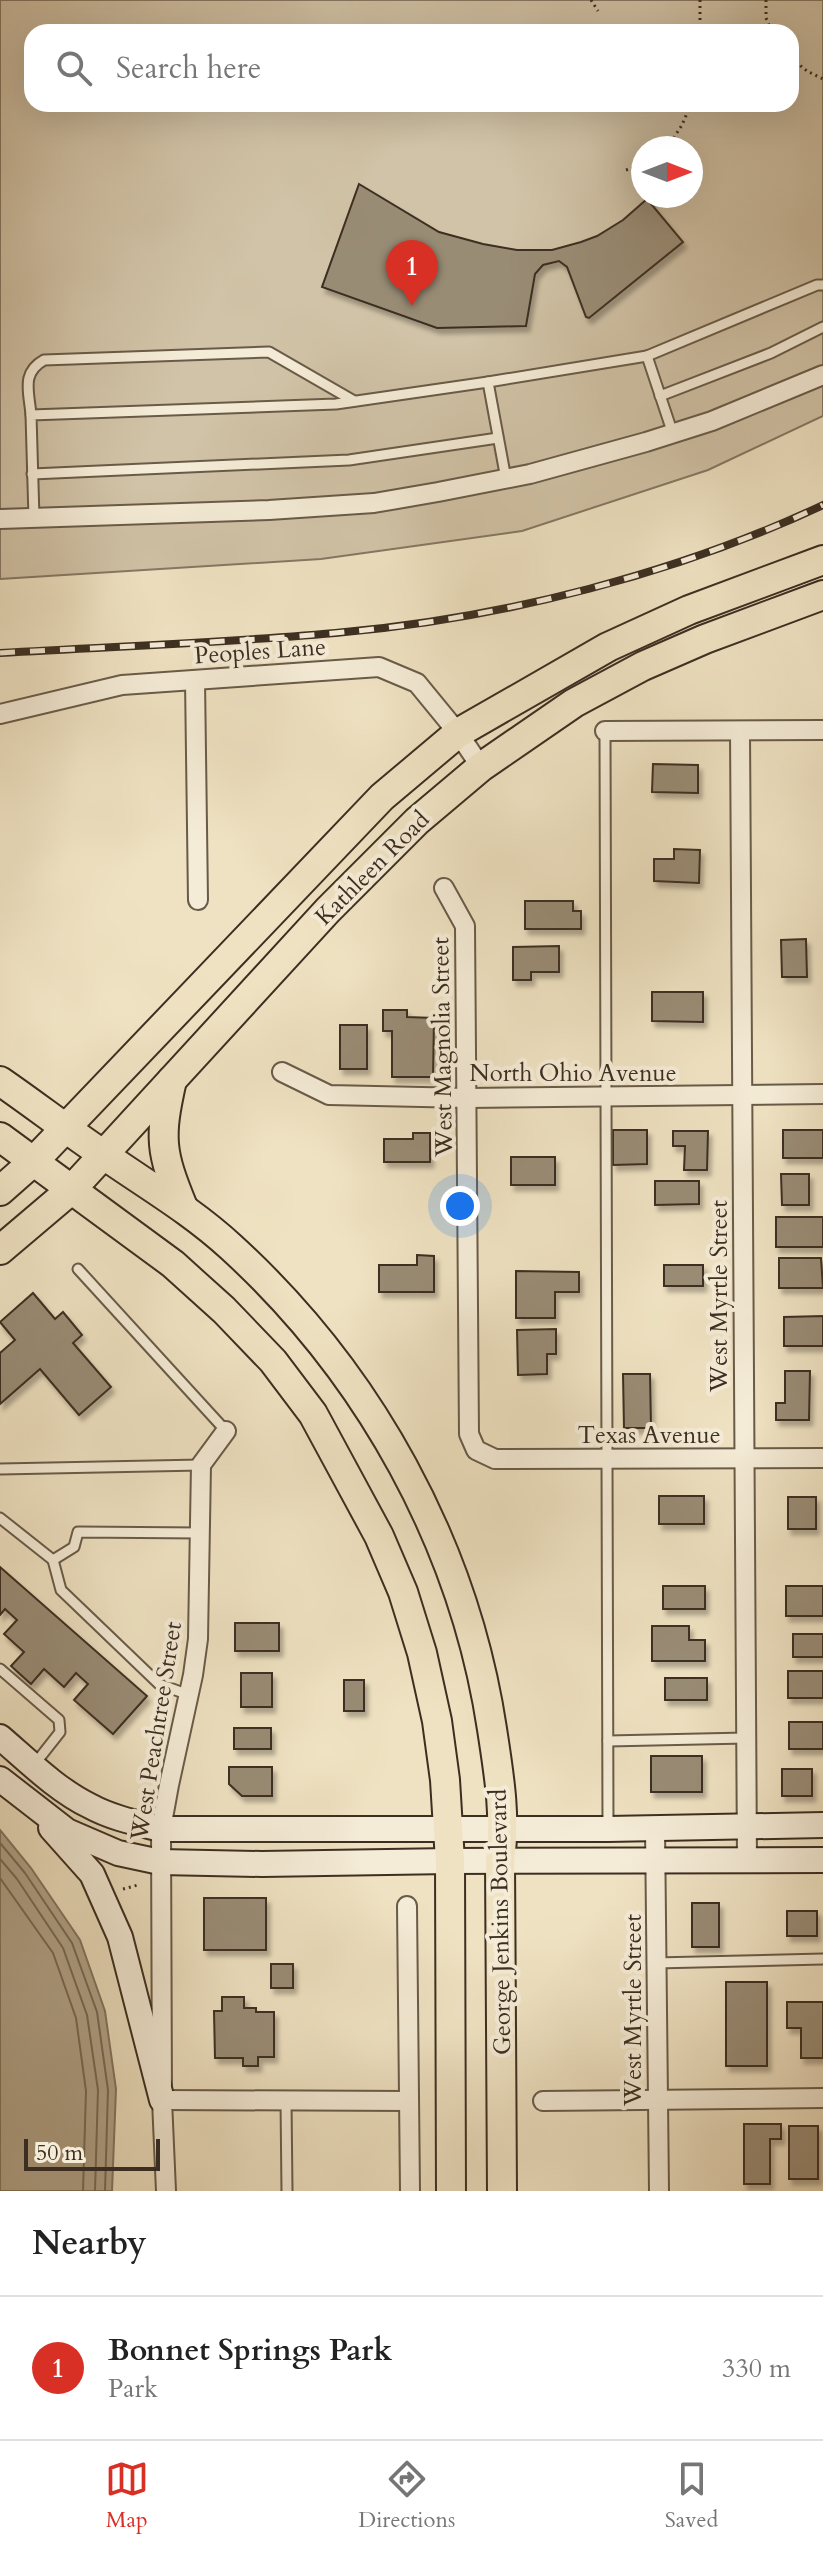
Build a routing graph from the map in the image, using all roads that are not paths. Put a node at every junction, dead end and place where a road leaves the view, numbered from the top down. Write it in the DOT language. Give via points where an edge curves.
graph roads {
  1 [pos="823,285"];
  2 [pos="823,327"];
  3 [pos="647,356"];
  4 [pos="823,375"];
  5 [pos="488,382"];
  6 [pos="660,396"];
  7 [pos="354,401"];
  8 [pos="31,415"];
  9 [pos="673,434"];
  10 [pos="498,438"];
  11 [pos="32,474"];
  12 [pos="506,479"];
  13 [pos="34,518"];
  14 [pos="0,519"];
  15 [pos="823,560"];
  16 [pos="823,595"];
  17 [pos="195,680"];
  18 [pos="0,714"];
  19 [pos="823,730"];
  20 [pos="605,731"];
  21 [pos="740,731"];
  22 [pos="458,733"];
  23 [pos="481,767"];
  24 [pos="444,888"];
  25 [pos="198,900"];
  26 [pos="282,1072"];
  27 [pos="173,1079"];
  28 [pos="0,1081"];
  29 [pos="823,1094"];
  30 [pos="741,1095"];
  31 [pos="605,1096"];
  32 [pos="468,1098"];
  33 [pos="65,1127"];
  34 [pos="0,1137"];
  35 [pos="102,1154"];
  36 [pos="34,1161"];
  37 [pos="72,1189"];
  38 [pos="0,1191"];
  39 [pos="183,1207"];
  40 [pos="0,1250"];
  41 [pos="78,1269"];
  42 [pos="226,1431"];
  43 [pos="476,1450"];
  44 [pos="823,1458"];
  45 [pos="606,1459"];
  46 [pos="743,1459"];
  47 [pos="201,1465"];
  48 [pos="0,1469"];
  49 [pos="0,1518"];
  50 [pos="200,1533"];
  51 [pos="53,1560"];
  52 [pos="0,1669"];
  53 [pos="189,1695"];
  54 [pos="0,1737"];
  55 [pos="746,1738"];
  56 [pos="608,1741"];
  57 [pos="34,1766"];
  58 [pos="0,1779"];
  59 [pos="28,1802"];
  60 [pos="747,1825"];
  61 [pos="823,1825"];
  62 [pos="448,1827"];
  63 [pos="505,1827"];
  64 [pos="655,1828"];
  65 [pos="161,1829"];
  66 [pos="608,1829"];
  67 [pos="823,1860"];
  68 [pos="450,1861"];
  69 [pos="500,1861"];
  70 [pos="656,1861"];
  71 [pos="747,1861"];
  72 [pos="160,1862"];
  73 [pos="407,1906"];
  74 [pos="823,1959"];
  75 [pos="655,1963"];
  76 [pos="823,2098"];
  77 [pos="162,2100"];
  78 [pos="657,2100"];
  79 [pos="286,2101"];
  80 [pos="409,2101"];
  81 [pos="543,2101"];
  82 [pos="166,2191"];
  83 [pos="287,2191"];
  84 [pos="410,2191"];
  85 [pos="451,2191"];
  86 [pos="502,2191"];
  87 [pos="659,2191"];
  1 -- 3 [label="lane"];
  2 -- 6 [label="lane"];
  3 -- 5 [label="lane"];
  3 -- 6 [label="lane"];
  4 -- 9 [label="street"];
  5 -- 7 [label="lane"];
  5 -- 10 [label="lane"];
  6 -- 9 [label="lane"];
  7 -- 8 [label="lane"];
  7 -- 8 [label="lane" via="269,352 44,360 28,375"];
  8 -- 11 [label="lane"];
  9 -- 12 [label="street"];
  10 -- 11 [label="lane" via="349,460"];
  10 -- 12 [label="lane"];
  11 -- 13 [label="lane"];
  12 -- 13 [label="street" via="374,503"];
  13 -- 14 [label="street"];
  15 -- 22 [label="main road, Kathleen Road" via="608,647"];
  16 -- 23 [label="main road, Kathleen Road" via="643,666 574,703"];
  17 -- 18 [label="street, Peoples Lane" via="122,685"];
  17 -- 22 [label="street, Peoples Lane" via="379,667 417,683"];
  17 -- 25 [label="street"];
  19 -- 21 [label="street"];
  20 -- 21 [label="street"];
  20 -- 31 [label="lane"];
  21 -- 30 [label="street, West Myrtle Street"];
  22 -- 23 [label="street, Peoples Lane"];
  22 -- 33 [label="main road, Kathleen Road" via="382,797"];
  23 -- 27 [label="main road, Kathleen Road" via="365,873"];
  24 -- 32 [label="street, West Magnolia Street" via="465,926"];
  26 -- 32 [label="street, North Ohio Avenue" via="329,1095"];
  27 -- 35 [label="main road, Kathleen Road"];
  27 -- 39 [label="main road" via="163,1146"];
  28 -- 33 [label="main road, George Jenkins Boulevard"];
  29 -- 30 [label="street, North Ohio Avenue"];
  30 -- 31 [label="street, North Ohio Avenue"];
  30 -- 46 [label="street, West Myrtle Street"];
  31 -- 32 [label="street, North Ohio Avenue"];
  31 -- 45 [label="lane"];
  32 -- 43 [label="street, West Magnolia Street" via="469,1434"];
  33 -- 35 [label="main road, George Jenkins Boulevard"];
  33 -- 36 [label="main road, Kathleen Road"];
  34 -- 36 [label="main road, George Jenkins Boulevard"];
  35 -- 37 [label="main road, Kathleen Road"];
  35 -- 39 [label="main road, George Jenkins Boulevard"];
  36 -- 37 [label="main road, George Jenkins Boulevard"];
  36 -- 38 [label="main road, Kathleen Road"];
  37 -- 40 [label="main road, Kathleen Road"];
  37 -- 62 [label="main road, George Jenkins Boulevard" via="173,1264 224,1310 273,1361 320,1425 403,1592 437,1721"];
  39 -- 63 [label="main road, George Jenkins Boulevard" via="231,1246 312,1332 403,1464 451,1569 473,1638 488,1702"];
  41 -- 42 [label="lane"];
  42 -- 47 [label="street"];
  43 -- 45 [label="street, Texas Avenue" via="495,1459"];
  44 -- 46 [label="street, Texas Avenue"];
  45 -- 46 [label="street, Texas Avenue"];
  45 -- 56 [label="lane"];
  46 -- 55 [label="street, West Myrtle Street"];
  47 -- 48 [label="lane"];
  47 -- 50 [label="street, West Peachtree Street"];
  49 -- 51 [label="lane"];
  50 -- 51 [label="lane" via="78,1532 74,1547"];
  50 -- 53 [label="street, West Peachtree Street" via="198,1639"];
  51 -- 53 [label="lane" via="61,1590 159,1684"];
  52 -- 57 [label="lane" via="59,1720 60,1732"];
  53 -- 65 [label="street, West Peachtree Street"];
  54 -- 57 [label="main road"];
  55 -- 56 [label="lane"];
  55 -- 60 [label="street, West Myrtle Street"];
  56 -- 66 [label="lane"];
  57 -- 65 [label="main road" via="88,1806"];
  58 -- 59 [label="main road"];
  59 -- 72 [label="main road" via="67,1831 118,1853"];
  59 -- 77 [label="main road" via="92,1874 109,1911"];
  60 -- 61 [label="main road"];
  60 -- 64 [label="main road"];
  60 -- 71 [label="street, West Myrtle Street"];
  62 -- 63 [label="main road"];
  62 -- 65 [label="main road"];
  62 -- 68 [label="main road, George Jenkins Boulevard"];
  63 -- 66 [label="main road"];
  63 -- 69 [label="main road, George Jenkins Boulevard"];
  64 -- 66 [label="main road"];
  64 -- 70 [label="street, West Myrtle Street"];
  65 -- 72 [label="street, West Peachtree Street"];
  67 -- 71 [label="main road"];
  68 -- 69 [label="main road"];
  68 -- 72 [label="main road"];
  68 -- 85 [label="main road, George Jenkins Boulevard"];
  69 -- 70 [label="main road"];
  69 -- 86 [label="main road, George Jenkins Boulevard"];
  70 -- 71 [label="main road"];
  70 -- 75 [label="street, West Myrtle Street"];
  72 -- 77 [label="street, West Peachtree Street"];
  73 -- 80 [label="street"];
  74 -- 75 [label="lane"];
  75 -- 78 [label="street, West Myrtle Street"];
  76 -- 78 [label="street"];
  77 -- 79 [label="street"];
  77 -- 82 [label="street, West Peachtree Street"];
  78 -- 81 [label="street"];
  78 -- 87 [label="street, West Myrtle Street"];
  79 -- 80 [label="street"];
  79 -- 83 [label="lane"];
  80 -- 84 [label="street"];
}
